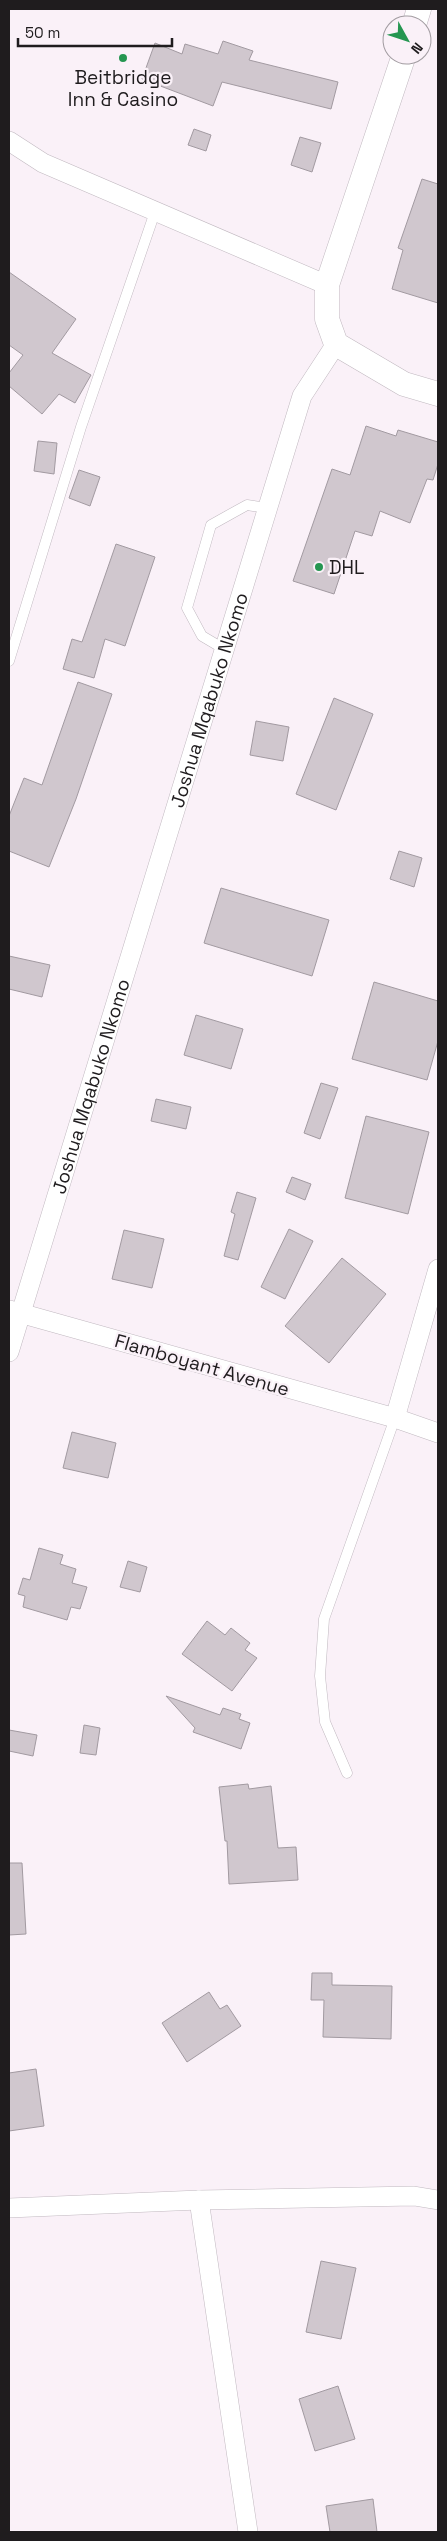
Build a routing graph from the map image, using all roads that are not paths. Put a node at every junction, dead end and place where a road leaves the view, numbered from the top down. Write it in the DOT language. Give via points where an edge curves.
graph roads {
  1 [pos="401,65"];
  2 [pos="9,140"];
  3 [pos="155,212"];
  4 [pos="327,285"];
  5 [pos="336,344"];
  6 [pos="438,394"];
  7 [pos="267,508"];
  8 [pos="224,649"];
  9 [pos="9,661"];
  10 [pos="438,1269"];
  11 [pos="14,1312"];
  12 [pos="9,1352"];
  13 [pos="395,1418"];
  14 [pos="438,1433"];
  15 [pos="347,1773"];
  16 [pos="199,2200"];
  17 [pos="438,2200"];
  18 [pos="9,2208"];
  19 [pos="248,2532"];
  1 -- 4 [label="street"];
  2 -- 3 [label="street" via="43,163"];
  3 -- 4 [label="street"];
  3 -- 9 [label="lane" via="81,427"];
  4 -- 5 [label="street" via="327,319"];
  5 -- 6 [label="street" via="404,384"];
  5 -- 7 [label="street, Joshua Mqabuko Nkomo" via="302,396"];
  7 -- 8 [label="street, Joshua Mqabuko Nkomo"];
  7 -- 8 [label="lane" via="247,505 211,525 187,608 202,636"];
  8 -- 11 [label="street, Joshua Mqabuko Nkomo"];
  10 -- 13 [label="street"];
  11 -- 12 [label="street, Joshua Mqabuko Nkomo"];
  11 -- 13 [label="street, Flamboyant Avenue"];
  13 -- 14 [label="street, Flamboyant Avenue"];
  13 -- 15 [label="lane" via="324,1619 320,1676 325,1722"];
  16 -- 17 [label="street" via="414,2196"];
  16 -- 18 [label="street"];
  16 -- 19 [label="street"];
}
